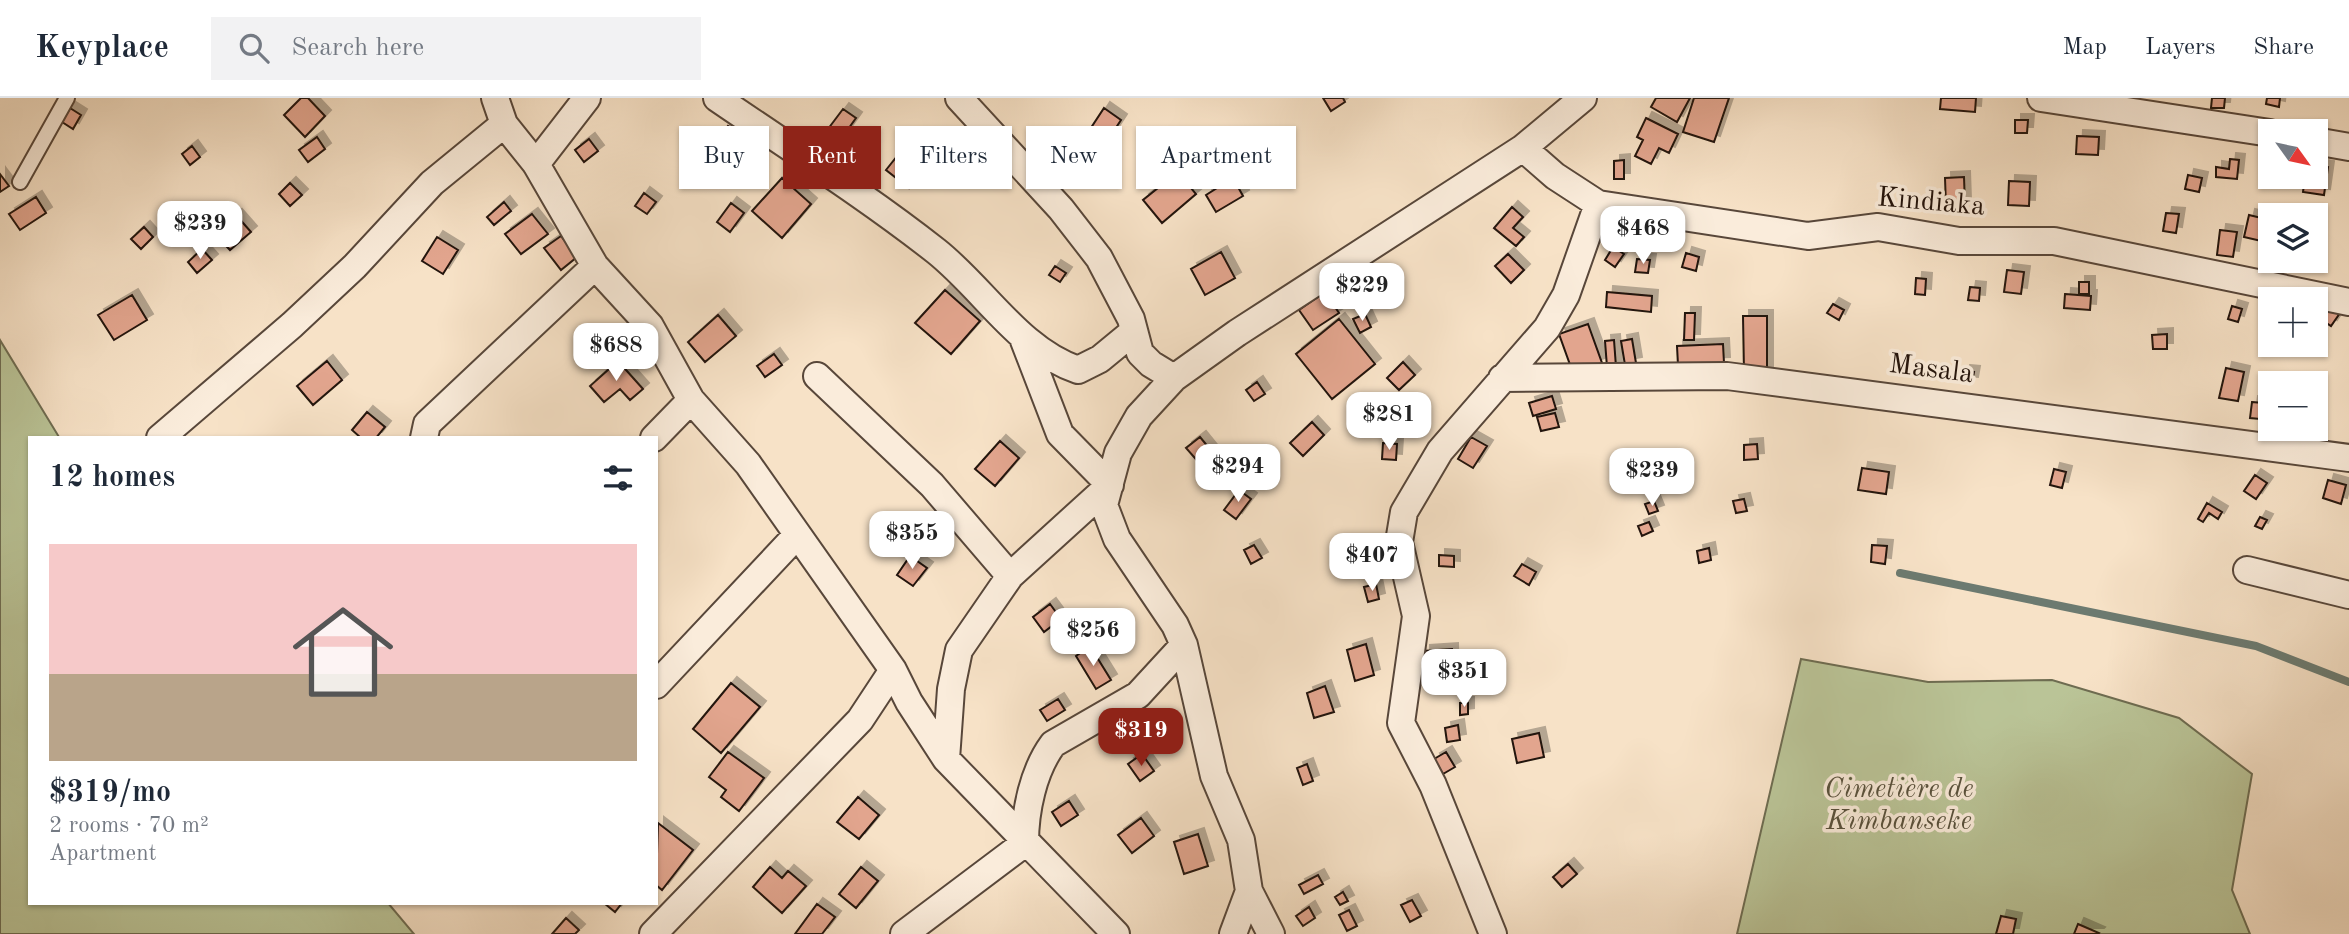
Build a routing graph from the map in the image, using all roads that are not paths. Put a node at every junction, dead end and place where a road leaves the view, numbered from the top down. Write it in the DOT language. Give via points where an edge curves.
graph roads {
  1 [pos="66,98"];
  2 [pos="495,98"];
  3 [pos="587,98"];
  4 [pos="717,98"];
  5 [pos="959,98"];
  6 [pos="1583,98"];
  7 [pos="2040,98"];
  8 [pos="2180,107"];
  9 [pos="505,124"];
  10 [pos="2258,130"];
  11 [pos="2328,143"];
  12 [pos="2349,147"];
  13 [pos="1523,148"];
  14 [pos="536,164"];
  15 [pos="20,182"];
  16 [pos="1598,204"];
  17 [pos="595,266"];
  18 [pos="2349,302"];
  19 [pos="1134,331"];
  20 [pos="1023,338"];
  21 [pos="817,376"];
  22 [pos="1174,378"];
  23 [pos="1502,378"];
  24 [pos="691,400"];
  25 [pos="162,436"];
  26 [pos="424,436"];
  27 [pos="656,436"];
  28 [pos="2349,458"];
  29 [pos="1111,485"];
  30 [pos="797,535"];
  31 [pos="2248,569"];
  32 [pos="1010,576"];
  33 [pos="2349,595"];
  34 [pos="1184,645"];
  35 [pos="893,670"];
  36 [pos="658,683"];
  37 [pos="946,759"];
  38 [pos="1025,843"];
  39 [pos="1249,891"];
  40 [pos="653,934"];
  41 [pos="904,934"];
  42 [pos="1116,934"];
  43 [pos="1233,934"];
  44 [pos="1270,934"];
  45 [pos="1493,934"];
  1 -- 15 [label="lane"];
  2 -- 9 [label="street"];
  3 -- 14 [label="street"];
  4 -- 20 [label="street" via="938,252"];
  5 -- 19 [label="street" via="1061,209 1099,258"];
  6 -- 13 [label="street"];
  7 -- 8 [label="street"];
  8 -- 10 [label="street"];
  9 -- 14 [label="street"];
  9 -- 25 [label="street" via="432,183 292,326"];
  11 -- 12 [label="street"];
  13 -- 16 [label="street, Kindiaka"];
  13 -- 22 [label="street"];
  14 -- 17 [label="street"];
  16 -- 18 [label="street, Kindiaka" via="1808,236 1878,227 1959,241 2054,242"];
  16 -- 23 [label="street" via="1566,295 1547,328"];
  17 -- 24 [label="street" via="650,326"];
  17 -- 26 [label="street" via="427,424"];
  19 -- 20 [label="street" via="1100,359 1078,370 1062,365"];
  19 -- 22 [label="street" via="1140,353"];
  20 -- 29 [label="street" via="1060,434"];
  21 -- 32 [label="street" via="932,485"];
  22 -- 29 [label="street" via="1127,435"];
  23 -- 28 [label="street, Masala" via="1727,376"];
  23 -- 45 [label="street" via="1440,451 1417,486 1404,512 1399,542 1416,616 1401,723 1433,785"];
  24 -- 27 [label="street"];
  24 -- 30 [label="street" via="748,464"];
  29 -- 32 [label="street"];
  29 -- 34 [label="street" via="1104,505 1117,539"];
  30 -- 35 [label="street"];
  30 -- 36 [label="street"];
  31 -- 33 [label="street"];
  32 -- 37 [label="street" via="959,650"];
  34 -- 38 [label="street" via="1138,695 1053,744 1044,756 1025,814"];
  34 -- 39 [label="street" via="1214,776 1241,840"];
  35 -- 37 [label="street"];
  35 -- 40 [label="street" via="860,720"];
  37 -- 38 [label="street"];
  38 -- 41 [label="street"];
  38 -- 42 [label="street"];
  39 -- 43 [label="street"];
  39 -- 44 [label="street"];
}
